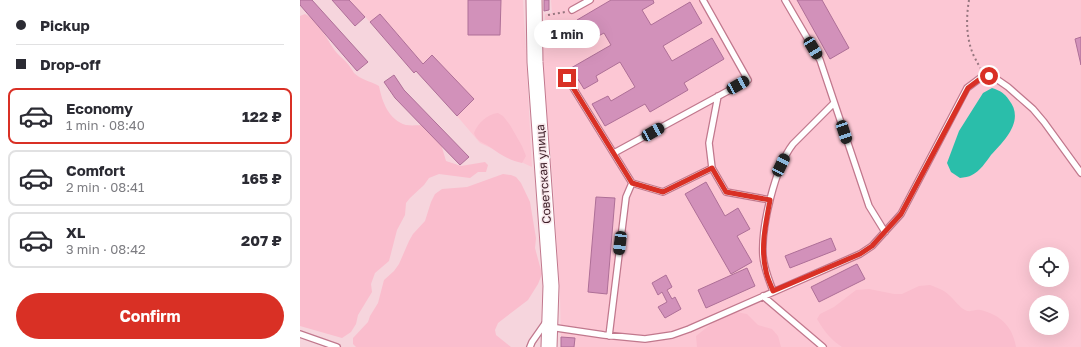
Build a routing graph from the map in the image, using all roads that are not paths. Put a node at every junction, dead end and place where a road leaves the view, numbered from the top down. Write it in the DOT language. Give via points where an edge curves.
graph roads {
  1 [pos="534,0"];
  2 [pos="590,0"];
  3 [pos="702,0"];
  4 [pos="785,0"];
  5 [pos="572,10"];
  6 [pos="567,78"];
  7 [pos="718,96"];
  8 [pos="834,103"];
  9 [pos="614,153"];
  10 [pos="712,168"];
  11 [pos="1081,173"];
  12 [pos="632,183"];
  13 [pos="770,200"];
  14 [pos="885,232"];
  15 [pos="773,291"];
  16 [pos="763,296"];
  17 [pos="550,321"];
  18 [pos="300,334"];
  19 [pos="609,336"];
  20 [pos="337,347"];
  21 [pos="530,347"];
  22 [pos="549,347"];
  23 [pos="823,347"];
  1 -- 17 [label="street, Советская улица" via="535,62 551,286"];
  2 -- 5 [label="lane"];
  3 -- 7 [label="lane" via="748,80"];
  4 -- 8 [label="lane" via="820,60"];
  6 -- 9 [label="lane"];
  7 -- 9 [label="lane"];
  7 -- 10 [label="lane" via="709,144"];
  8 -- 13 [label="lane" via="787,152"];
  8 -- 14 [label="lane" via="869,206"];
  9 -- 12 [label="lane"];
  10 -- 12 [label="lane" via="663,192"];
  10 -- 13 [label="lane" via="726,192"];
  11 -- 14 [label="lane" via="1033,109 995,78 984,76 968,88 901,214"];
  12 -- 19 [label="lane" via="626,197"];
  13 -- 15 [label="lane" via="763,255"];
  14 -- 15 [label="lane" via="860,254"];
  15 -- 16 [label="lane"];
  16 -- 19 [label="lane" via="672,335 645,339"];
  16 -- 23 [label="lane"];
  17 -- 19 [label="lane"];
  17 -- 21 [label="lane"];
  17 -- 22 [label="street, Советская улица"];
  18 -- 20 [label="lane"];
}
